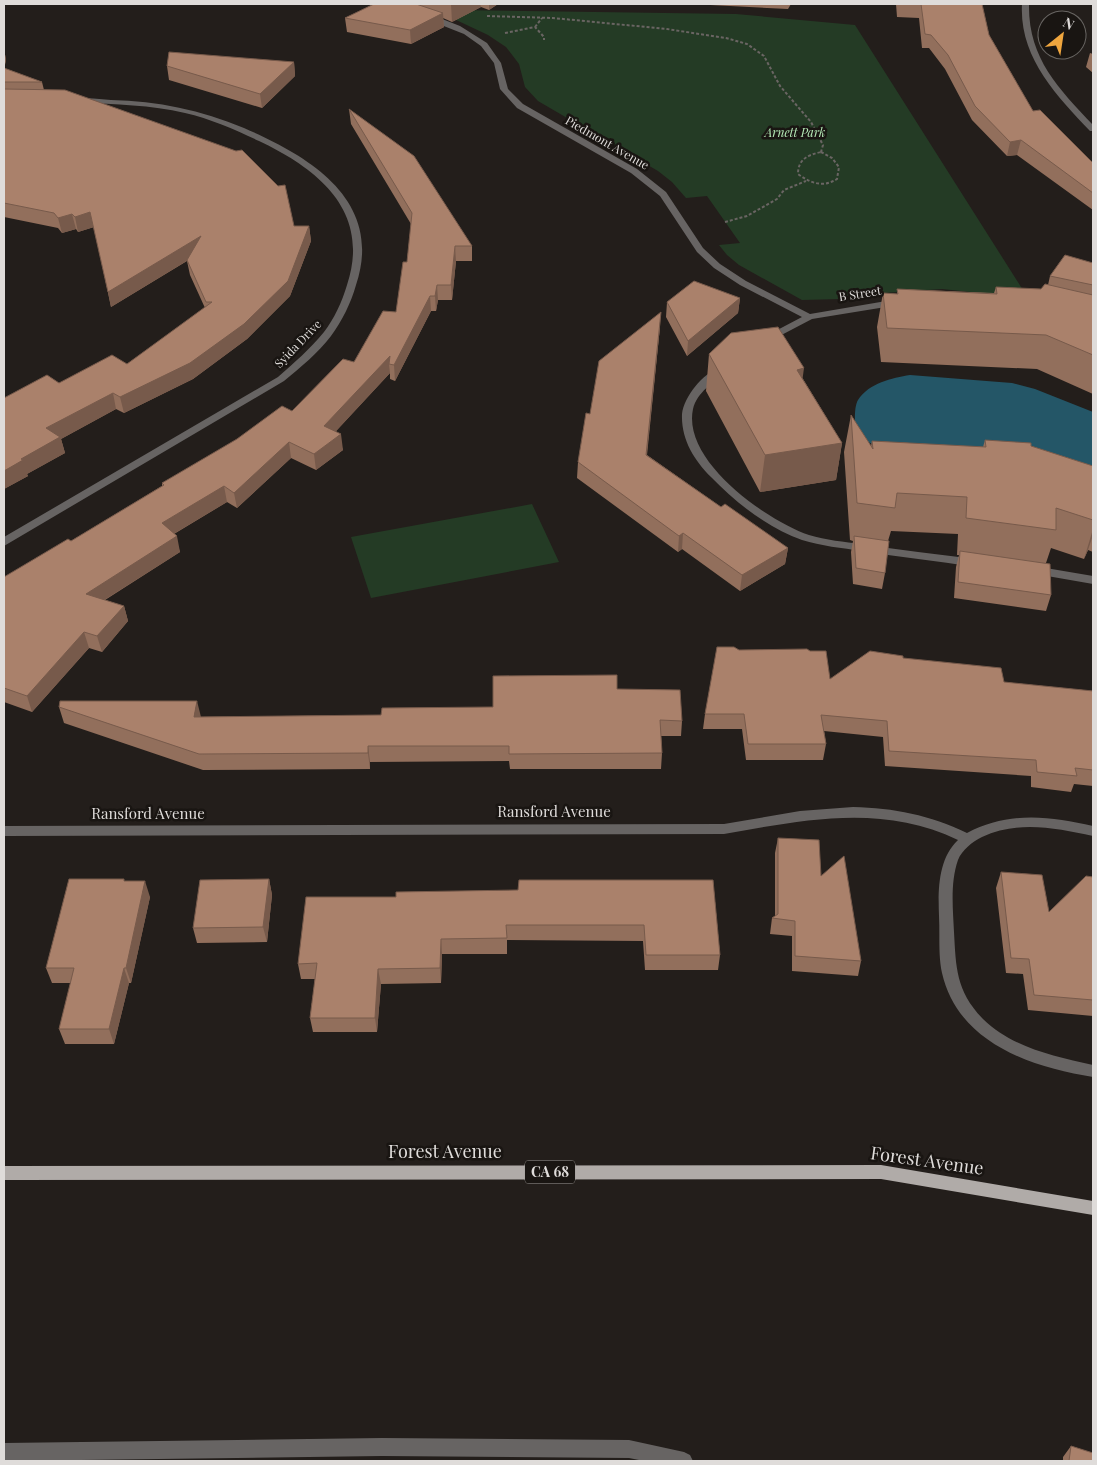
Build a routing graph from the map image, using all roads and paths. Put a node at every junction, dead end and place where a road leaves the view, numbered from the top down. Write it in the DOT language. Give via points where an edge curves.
graph roads {
  1 [pos="1025,4"];
  2 [pos="422,15"];
  3 [pos="481,16"];
  4 [pos="543,18"];
  5 [pos="535,27"];
  6 [pos="521,29"];
  7 [pos="544,40"];
  8 [pos="70,101"];
  9 [pos="1093,129"];
  10 [pos="821,152"];
  11 [pos="806,181"];
  12 [pos="725,222"];
  13 [pos="912,300"];
  14 [pos="809,317"];
  15 [pos="755,346"];
  16 [pos="728,363"];
  17 [pos="4,542"];
  18 [pos="986,564"];
  19 [pos="1026,569"];
  20 [pos="1093,580"];
  21 [pos="4,831"];
  22 [pos="1093,831"];
  23 [pos="968,839"];
  24 [pos="1093,1071"];
  25 [pos="4,1173"];
  26 [pos="1093,1208"];
  27 [pos="4,1452"];
  28 [pos="684,1461"];
  1 -- 9 [label="street" via="1023,16 1036,62"];
  2 -- 14 [label="street, Piedmont Avenue" via="468,34 483,44 495,57 508,95 520,106 634,171 663,194 700,250 716,266"];
  3 -- 4 [label="path"];
  4 -- 5 [label="path"];
  4 -- 10 [label="path" via="667,29 747,44 764,56 780,86 811,122 823,146"];
  5 -- 6 [label="path"];
  5 -- 7 [label="path"];
  8 -- 17 [label="street, Syida Drive" via="131,103 178,109 232,126 276,146 326,180 343,201 353,224 358,245 357,259 350,291 330,330 281,379"];
  10 -- 11 [label="path" via="804,156 798,165 798,174"];
  10 -- 11 [label="path" via="837,163 837,179 820,184"];
  11 -- 12 [label="path" via="784,190 778,199 747,216"];
  13 -- 14 [label="street, B Street"];
  14 -- 15 [label="street, B Street"];
  16 -- 18 [label="street" via="709,379 688,409 688,440 697,456 751,507 788,529 828,543"];
  19 -- 20 [label="street"];
  21 -- 23 [label="street, Ransford Avenue" via="724,829 809,815 862,812 930,822"];
  22 -- 23 [label="street" via="1018,820 992,826"];
  23 -- 24 [label="street" via="955,852 946,886 949,972 958,996 979,1024 1008,1046 1036,1059"];
  25 -- 26 [label="main road, Forest Avenue / CA 68" via="881,1172"];
  27 -- 28 [label="street" via="382,1447 629,1449"];
}
